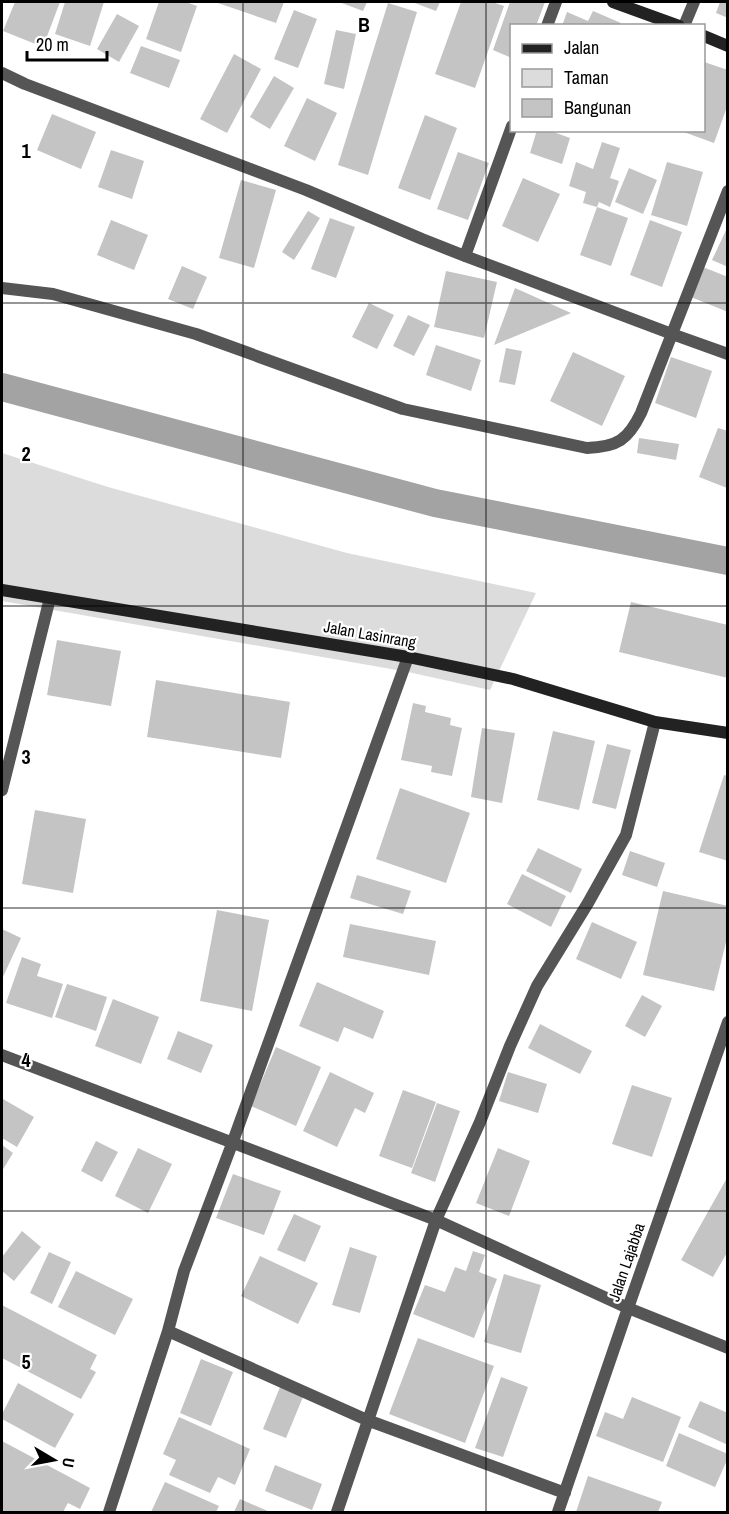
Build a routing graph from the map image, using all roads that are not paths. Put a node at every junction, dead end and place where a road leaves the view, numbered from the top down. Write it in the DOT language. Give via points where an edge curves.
graph roads {
  1 [pos="556,2"];
  2 [pos="613,2"];
  3 [pos="694,2"];
  4 [pos="549,24"];
  5 [pos="674,24"];
  6 [pos="685,24"];
  7 [pos="705,36"];
  8 [pos="728,46"];
  9 [pos="2,73"];
  10 [pos="510,132"];
  11 [pos="728,191"];
  12 [pos="465,256"];
  13 [pos="2,288"];
  14 [pos="672,334"];
  15 [pos="728,354"];
  16 [pos="2,590"];
  17 [pos="50,598"];
  18 [pos="408,657"];
  19 [pos="655,722"];
  20 [pos="728,733"];
  21 [pos="2,790"];
  22 [pos="728,1022"];
  23 [pos="2,1055"];
  24 [pos="232,1144"];
  25 [pos="436,1220"];
  26 [pos="628,1308"];
  27 [pos="168,1331"];
  28 [pos="728,1348"];
  29 [pos="367,1420"];
  30 [pos="565,1493"];
  31 [pos="109,1512"];
  32 [pos="337,1512"];
  33 [pos="558,1512"];
  1 -- 4 [label="street"];
  2 -- 5 [label="street"];
  3 -- 6 [label="street"];
  7 -- 8 [label="street"];
  9 -- 12 [label="street"];
  10 -- 12 [label="street"];
  11 -- 14 [label="street"];
  12 -- 14 [label="street"];
  13 -- 14 [label="street" via="53,294 196,334 403,409 587,448 611,446 634,426"];
  14 -- 15 [label="street"];
  16 -- 17 [label="street, Jalan Lasinrang"];
  17 -- 18 [label="street, Jalan Lasinrang"];
  17 -- 21 [label="street"];
  18 -- 19 [label="street, Jalan Lasinrang" via="513,679"];
  18 -- 24 [label="street"];
  19 -- 20 [label="street, Jalan Lasinrang"];
  19 -- 25 [label="street" via="626,835 537,986"];
  22 -- 26 [label="street, Jalan Lajabba"];
  23 -- 24 [label="street"];
  24 -- 25 [label="street"];
  24 -- 27 [label="street" via="184,1271"];
  25 -- 26 [label="street"];
  25 -- 29 [label="street"];
  26 -- 28 [label="street"];
  26 -- 30 [label="street, Jalan Lajabba"];
  27 -- 29 [label="street"];
  27 -- 31 [label="street"];
  29 -- 30 [label="street"];
  29 -- 32 [label="street"];
  30 -- 33 [label="street, Jalan Lajabba"];
}
